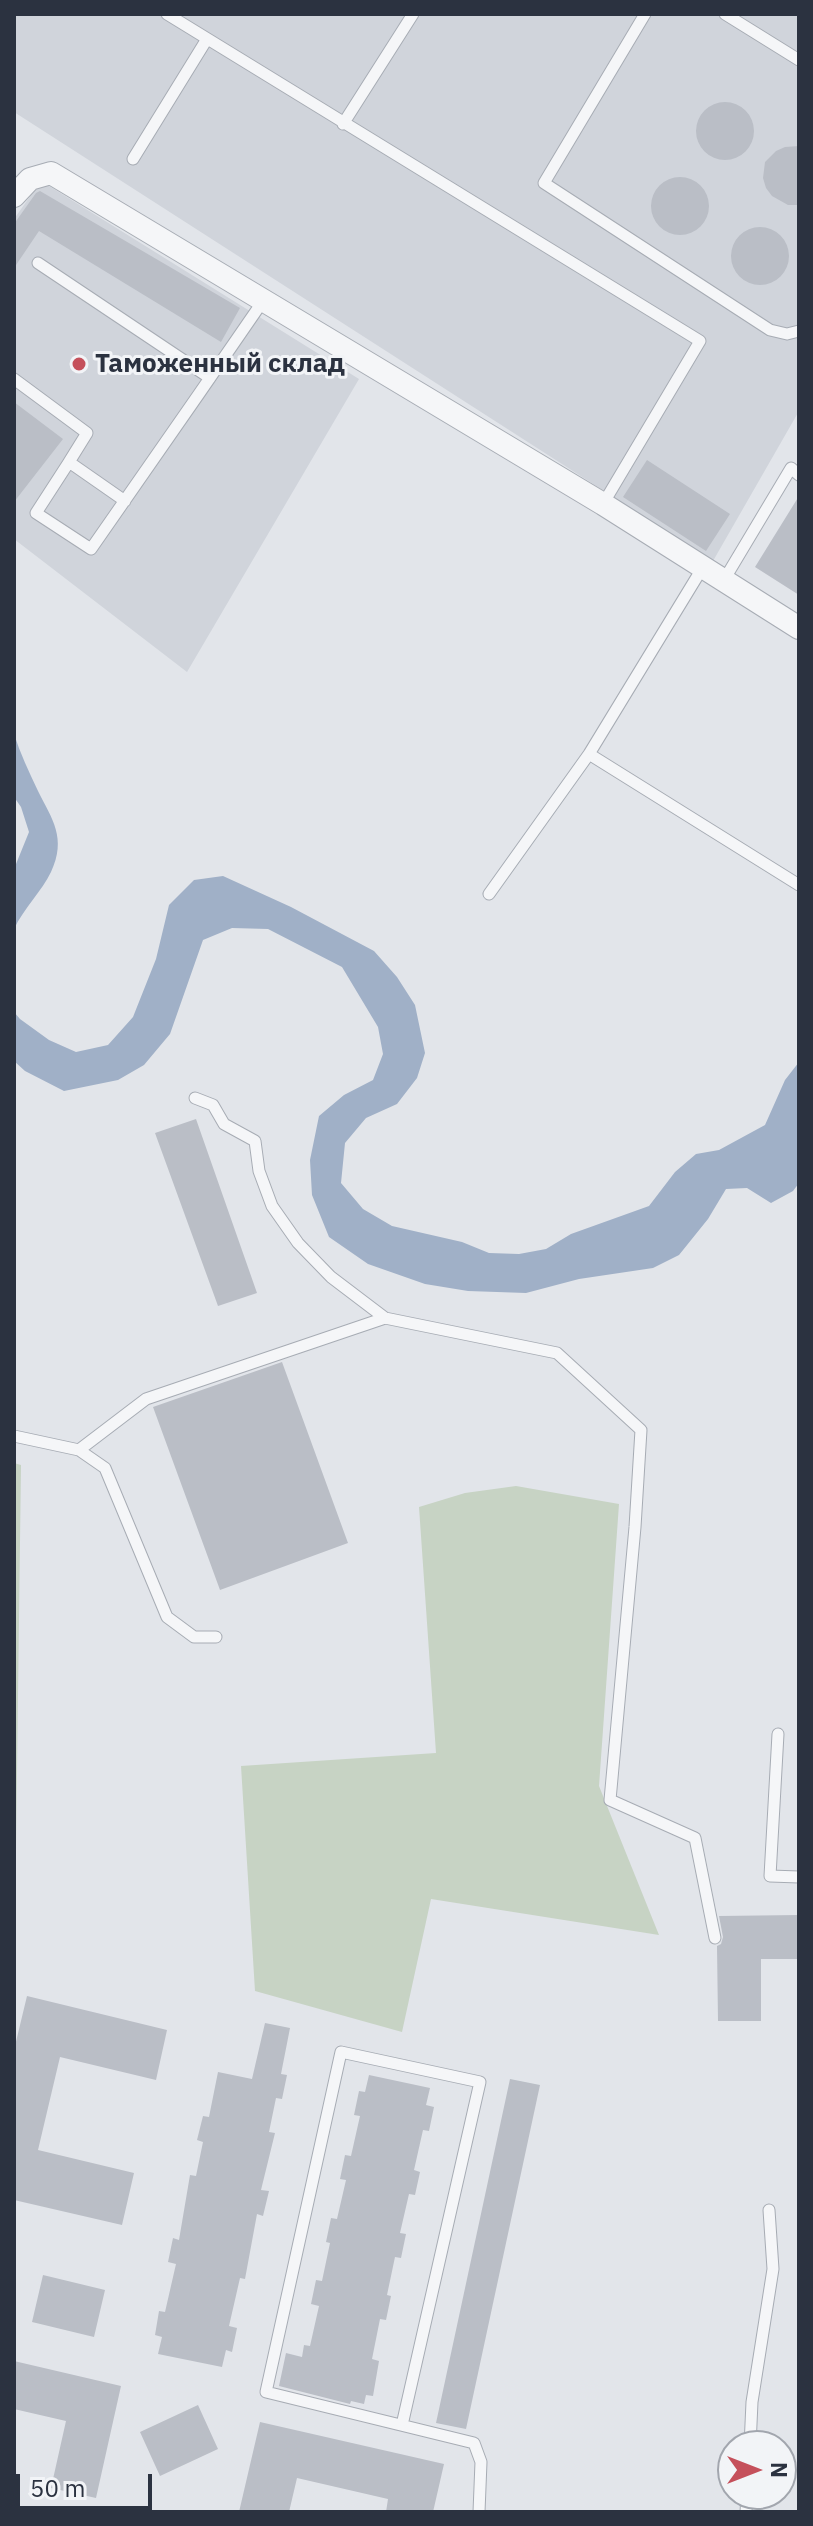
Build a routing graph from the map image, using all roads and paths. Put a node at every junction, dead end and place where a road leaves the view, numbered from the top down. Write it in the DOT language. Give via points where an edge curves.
graph roads {
  1 [pos="167,14"];
  2 [pos="413,14"];
  3 [pos="645,14"];
  4 [pos="725,14"];
  5 [pos="207,39"];
  6 [pos="799,60"];
  7 [pos="343,124"];
  8 [pos="133,159"];
  9 [pos="14,196"];
  10 [pos="38,263"];
  11 [pos="263,301"];
  12 [pos="799,331"];
  13 [pos="210,378"];
  14 [pos="14,379"];
  15 [pos="69,462"];
  16 [pos="799,475"];
  17 [pos="125,501"];
  18 [pos="603,504"];
  19 [pos="703,567"];
  20 [pos="724,580"];
  21 [pos="799,628"];
  22 [pos="589,754"];
  23 [pos="799,885"];
  24 [pos="489,894"];
  25 [pos="195,1098"];
  26 [pos="385,1318"];
  27 [pos="14,1436"];
  28 [pos="79,1450"];
  29 [pos="216,1637"];
  30 [pos="778,1734"];
  31 [pos="799,1877"];
  32 [pos="715,1938"];
  33 [pos="769,2210"];
  34 [pos="402,2425"];
  35 [pos="751,2430"];
  36 [pos="479,2512"];
  1 -- 5 [label="lane"];
  2 -- 7 [label="lane"];
  3 -- 12 [label="lane" via="544,183 770,330"];
  4 -- 6 [label="lane"];
  5 -- 7 [label="lane"];
  5 -- 8 [label="lane"];
  7 -- 18 [label="lane" via="700,341"];
  9 -- 11 [label="street" via="30,179 51,173"];
  10 -- 13 [label="lane"];
  11 -- 13 [label="lane"];
  11 -- 18 [label="street"];
  13 -- 17 [label="lane"];
  14 -- 15 [label="lane" via="87,433"];
  15 -- 17 [label="lane"];
  15 -- 17 [label="lane" via="36,513 91,549"];
  16 -- 20 [label="lane" via="791,468"];
  18 -- 19 [label="street"];
  19 -- 20 [label="street"];
  19 -- 22 [label="lane"];
  20 -- 21 [label="street"];
  22 -- 23 [label="lane"];
  22 -- 24 [label="lane"];
  25 -- 26 [label="lane" via="213,1105 224,1124 255,1141 272,1206 298,1243 331,1277"];
  26 -- 28 [label="lane" via="146,1399"];
  26 -- 32 [label="lane" via="557,1353 641,1430 610,1800 695,1838"];
  27 -- 28 [label="lane"];
  28 -- 29 [label="lane" via="105,1468 167,1617 194,1637"];
  30 -- 31 [label="lane" via="770,1876"];
  33 -- 35 [label="lane" via="773,2269"];
  34 -- 34 [label="lane" via="480,2082 341,2052 266,2392"];
  34 -- 36 [label="lane" via="474,2443 481,2462"];
}
